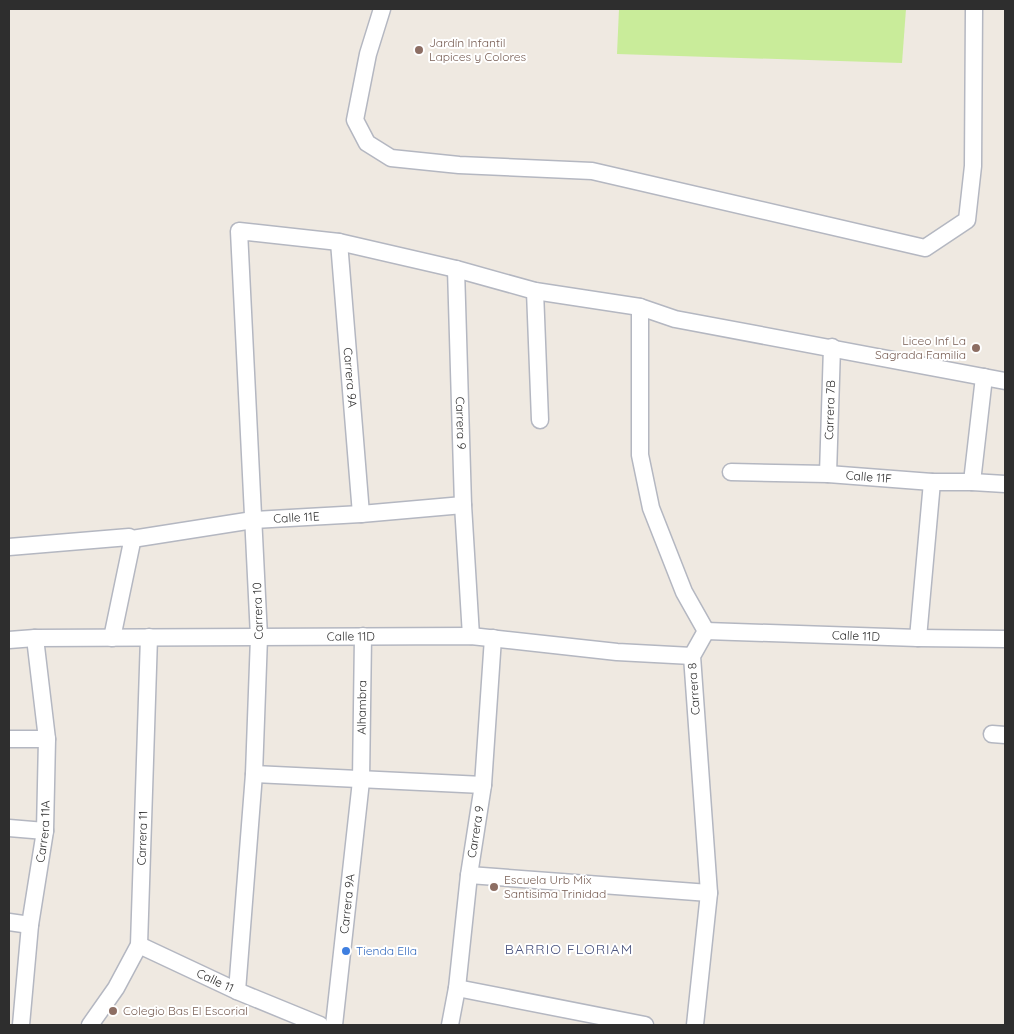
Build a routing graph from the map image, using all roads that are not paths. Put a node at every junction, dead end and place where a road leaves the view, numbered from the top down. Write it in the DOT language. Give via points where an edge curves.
graph roads {
  1 [pos="382,9"];
  2 [pos="974,9"];
  3 [pos="339,242"];
  4 [pos="456,269"];
  5 [pos="534,291"];
  6 [pos="640,307"];
  7 [pos="832,347"];
  8 [pos="984,377"];
  9 [pos="1005,381"];
  10 [pos="540,420"];
  11 [pos="731,472"];
  12 [pos="828,474"];
  13 [pos="932,482"];
  14 [pos="972,482"];
  15 [pos="1005,484"];
  16 [pos="463,505"];
  17 [pos="361,514"];
  18 [pos="253,520"];
  19 [pos="132,541"];
  20 [pos="9,547"];
  21 [pos="706,631"];
  22 [pos="363,636"];
  23 [pos="472,636"];
  24 [pos="149,637"];
  25 [pos="260,637"];
  26 [pos="35,638"];
  27 [pos="112,638"];
  28 [pos="493,638"];
  29 [pos="918,638"];
  30 [pos="1005,639"];
  31 [pos="9,640"];
  32 [pos="692,656"];
  33 [pos="9,739"];
  34 [pos="47,739"];
  35 [pos="254,774"];
  36 [pos="362,780"];
  37 [pos="483,785"];
  38 [pos="9,828"];
  39 [pos="44,831"];
  40 [pos="469,875"];
  41 [pos="709,893"];
  42 [pos="9,922"];
  43 [pos="30,925"];
  44 [pos="139,945"];
  45 [pos="457,988"];
  46 [pos="237,991"];
  47 [pos="21,1025"];
  48 [pos="90,1025"];
  49 [pos="320,1025"];
  50 [pos="334,1025"];
  51 [pos="450,1025"];
  52 [pos="645,1025"];
  53 [pos="695,1025"];
  1 -- 2 [label="street" via="368,54 355,120 367,143 391,158 459,165 592,171 925,248 967,220 973,166"];
  3 -- 4 [label="street"];
  3 -- 17 [label="street, Carrera 9A"];
  3 -- 18 [label="street, Carrera 10" via="239,231"];
  4 -- 5 [label="street"];
  4 -- 16 [label="street, Carrera 9"];
  5 -- 6 [label="street"];
  5 -- 10 [label="street"];
  6 -- 7 [label="street" via="675,319"];
  6 -- 21 [label="street" via="640,455 651,508 684,592"];
  7 -- 8 [label="street"];
  7 -- 12 [label="street, Carrera 7B"];
  8 -- 9 [label="street"];
  8 -- 14 [label="street"];
  11 -- 12 [label="street, Calle 11F"];
  12 -- 13 [label="street, Calle 11F"];
  13 -- 14 [label="street, Calle 11F"];
  13 -- 29 [label="street"];
  14 -- 15 [label="street, Calle 11F"];
  16 -- 17 [label="street, Calle 11E"];
  16 -- 23 [label="street, Carrera 9"];
  17 -- 18 [label="street, Calle 11E"];
  18 -- 19 [label="street, Calle 11E"];
  18 -- 25 [label="street, Carrera 10"];
  19 -- 20 [label="street, Calle 11E" via="129,536 121,536"];
  19 -- 27 [label="street"];
  21 -- 29 [label="street, Calle 11D"];
  21 -- 32 [label="street, Carrera 8"];
  22 -- 23 [label="street, Calle 11D"];
  22 -- 25 [label="street, Calle 11D"];
  22 -- 36 [label="street, Alhambra"];
  23 -- 28 [label="street, Calle 11D"];
  24 -- 25 [label="street, Calle 11D"];
  24 -- 27 [label="street, Calle 11D"];
  24 -- 44 [label="street, Carrera 11"];
  25 -- 35 [label="street, Carrera 10"];
  26 -- 27 [label="street, Calle 11D"];
  26 -- 31 [label="street, Calle 11D"];
  26 -- 34 [label="street, Carrera 11A"];
  28 -- 32 [label="street, Calle 11D" via="617,652"];
  28 -- 37 [label="street, Carrera 9"];
  29 -- 30 [label="street, Calle 11D"];
  32 -- 41 [label="street, Carrera 8"];
  33 -- 34 [label="street"];
  34 -- 39 [label="street, Carrera 11A"];
  35 -- 36 [label="street"];
  35 -- 46 [label="street, Carrera 10"];
  36 -- 37 [label="street"];
  36 -- 50 [label="street, Carrera 9A"];
  37 -- 40 [label="street, Carrera 9"];
  38 -- 39 [label="street"];
  39 -- 43 [label="street, Carrera 11A"];
  40 -- 41 [label="street"];
  40 -- 45 [label="street, Carrera 9"];
  41 -- 53 [label="street, Carrera 8"];
  42 -- 43 [label="street"];
  43 -- 47 [label="street, Carrera 11A"];
  44 -- 46 [label="street, Calle 11"];
  44 -- 48 [label="street, Carrera 11" via="116,988"];
  45 -- 51 [label="street, Carrera 9"];
  45 -- 52 [label="street"];
  46 -- 49 [label="street, Calle 11"];
}
